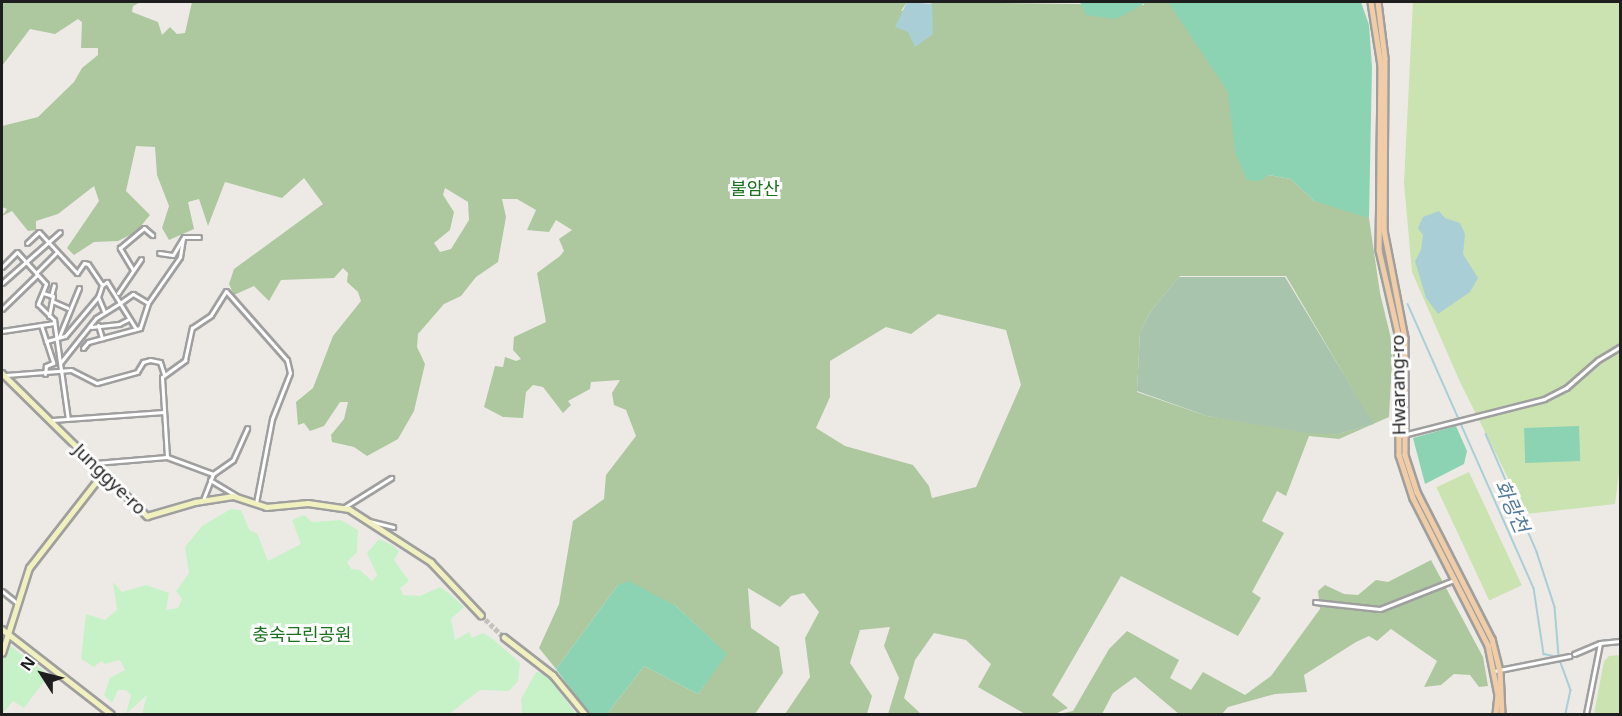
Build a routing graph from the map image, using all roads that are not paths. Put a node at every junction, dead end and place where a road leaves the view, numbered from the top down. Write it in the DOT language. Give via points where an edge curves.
graph roads {
  1 [pos="1371,2"];
  2 [pos="1377,2"];
  3 [pos="60,232"];
  4 [pos="152,235"];
  5 [pos="199,237"];
  6 [pos="183,240"];
  7 [pos="47,241"];
  8 [pos="27,243"];
  9 [pos="57,252"];
  10 [pos="159,253"];
  11 [pos="141,260"];
  12 [pos="25,261"];
  13 [pos="2,267"];
  14 [pos="133,270"];
  15 [pos="37,274"];
  16 [pos="2,283"];
  17 [pos="54,285"];
  18 [pos="102,285"];
  19 [pos="79,288"];
  20 [pos="42,293"];
  21 [pos="118,293"];
  22 [pos="51,296"];
  23 [pos="98,297"];
  24 [pos="52,301"];
  25 [pos="120,303"];
  26 [pos="148,303"];
  27 [pos="68,308"];
  28 [pos="2,309"];
  29 [pos="104,311"];
  30 [pos="49,316"];
  31 [pos="129,319"];
  32 [pos="54,321"];
  33 [pos="64,322"];
  34 [pos="41,325"];
  35 [pos="98,325"];
  36 [pos="89,327"];
  37 [pos="136,329"];
  38 [pos="2,331"];
  39 [pos="57,338"];
  40 [pos="102,339"];
  41 [pos="46,341"];
  42 [pos="1620,347"];
  43 [pos="83,348"];
  44 [pos="61,362"];
  45 [pos="62,372"];
  46 [pos="3,374"];
  47 [pos="45,374"];
  48 [pos="164,374"];
  49 [pos="164,412"];
  50 [pos="68,419"];
  51 [pos="50,420"];
  52 [pos="247,428"];
  53 [pos="1401,435"];
  54 [pos="167,457"];
  55 [pos="93,463"];
  56 [pos="103,473"];
  57 [pos="213,474"];
  58 [pos="391,478"];
  59 [pos="210,480"];
  60 [pos="238,497"];
  61 [pos="203,500"];
  62 [pos="255,504"];
  63 [pos="343,508"];
  64 [pos="368,521"];
  65 [pos="393,527"];
  66 [pos="1459,577"];
  67 [pos="1453,580"];
  68 [pos="2,591"];
  69 [pos="1315,602"];
  70 [pos="17,603"];
  71 [pos="481,615"];
  72 [pos="2,629"];
  73 [pos="8,634"];
  74 [pos="504,637"];
  75 [pos="1620,641"];
  76 [pos="1600,643"];
  77 [pos="2,653"];
  78 [pos="1497,670"];
  79 [pos="111,714"];
  80 [pos="585,714"];
  81 [pos="1496,714"];
  82 [pos="1502,714"];
  83 [pos="1586,714"];
  1 -- 53 [label="main road, Hwarang-ro" via="1381,65 1379,250 1398,333"];
  2 -- 53 [label="main road, Hwarang-ro" via="1385,58 1384,230 1405,338"];
  3 -- 7 [label="street"];
  4 -- 14 [label="street" via="144,228 120,248"];
  5 -- 6 [label="street"];
  6 -- 10 [label="street" via="173,255"];
  6 -- 26 [label="street" via="180,257"];
  7 -- 8 [label="street" via="39,232"];
  7 -- 9 [label="street"];
  7 -- 12 [label="street"];
  9 -- 15 [label="street"];
  9 -- 18 [label="street" via="77,273 84,263 88,264"];
  11 -- 14 [label="street"];
  12 -- 13 [label="street" via="17,252"];
  12 -- 15 [label="street"];
  12 -- 16 [label="street"];
  14 -- 21 [label="street"];
  15 -- 20 [label="street" via="46,284"];
  15 -- 28 [label="street"];
  17 -- 22 [label="street"];
  18 -- 21 [label="street" via="107,282"];
  18 -- 23 [label="street"];
  19 -- 27 [label="street"];
  20 -- 22 [label="street"];
  20 -- 30 [label="street" via="38,304"];
  21 -- 25 [label="street"];
  22 -- 24 [label="street"];
  23 -- 29 [label="street"];
  23 -- 39 [label="street" via="65,336"];
  24 -- 27 [label="street"];
  24 -- 30 [label="street"];
  25 -- 26 [label="street" via="133,294"];
  25 -- 29 [label="street"];
  25 -- 31 [label="street"];
  26 -- 37 [label="street"];
  27 -- 33 [label="street"];
  29 -- 36 [label="street"];
  30 -- 32 [label="street"];
  31 -- 35 [label="street" via="119,324"];
  31 -- 37 [label="street"];
  32 -- 33 [label="street"];
  32 -- 34 [label="street"];
  32 -- 39 [label="street"];
  33 -- 39 [label="street" via="63,333"];
  34 -- 38 [label="street"];
  34 -- 41 [label="street"];
  35 -- 36 [label="street"];
  35 -- 40 [label="street"];
  36 -- 44 [label="street"];
  37 -- 40 [label="street"];
  39 -- 41 [label="street"];
  39 -- 44 [label="street"];
  40 -- 43 [label="street"];
  41 -- 47 [label="street" via="53,363 46,366"];
  42 -- 53 [label="street" via="1566,388 1544,399"];
  44 -- 45 [label="street"];
  45 -- 47 [label="street, Junggye-ro"];
  45 -- 48 [label="street, Junggye-ro" via="71,369 97,383 137,372 143,362 150,360 160,362"];
  45 -- 50 [label="street"];
  46 -- 47 [label="street, Junggye-ro"];
  46 -- 51 [label="street, Junggye-ro"];
  48 -- 49 [label="street"];
  48 -- 62 [label="street" via="185,360 192,328 211,315 226,291 287,360 290,373 272,419"];
  49 -- 50 [label="street"];
  49 -- 54 [label="street"];
  50 -- 51 [label="street"];
  51 -- 55 [label="street, Junggye-ro"];
  52 -- 57 [label="street" via="233,460"];
  53 -- 66 [label="main road, Hwarang-ro" via="1416,492"];
  53 -- 67 [label="main road, Hwarang-ro" via="1399,455 1413,498"];
  54 -- 55 [label="street"];
  54 -- 57 [label="street"];
  55 -- 56 [label="street, Junggye-ro"];
  56 -- 61 [label="street, Junggye-ro" via="151,518"];
  56 -- 70 [label="street" via="29,568"];
  57 -- 59 [label="street"];
  58 -- 63 [label="street"];
  59 -- 60 [label="street, Junggye-ro"];
  59 -- 61 [label="street"];
  60 -- 61 [label="street, Junggye-ro"];
  60 -- 62 [label="street, Junggye-ro"];
  62 -- 63 [label="street, Junggye-ro" via="308,503"];
  63 -- 64 [label="street, Junggye-ro"];
  64 -- 65 [label="street"];
  64 -- 71 [label="street, Junggye-ro" via="431,562"];
  66 -- 67 [label="street"];
  66 -- 78 [label="main road, Hwarang-ro" via="1492,639"];
  67 -- 69 [label="street" via="1380,609"];
  67 -- 78 [label="main road, Hwarang-ro"];
  68 -- 70 [label="street"];
  70 -- 73 [label="street"];
  72 -- 73 [label="street"];
  73 -- 77 [label="street"];
  73 -- 79 [label="street"];
  74 -- 80 [label="street" via="553,675"];
  75 -- 76 [label="street"];
  76 -- 78 [label="street" via="1550,663"];
  76 -- 83 [label="street"];
  78 -- 81 [label="main road, Hwarang-ro"];
  78 -- 82 [label="main road, Hwarang-ro"];
}
